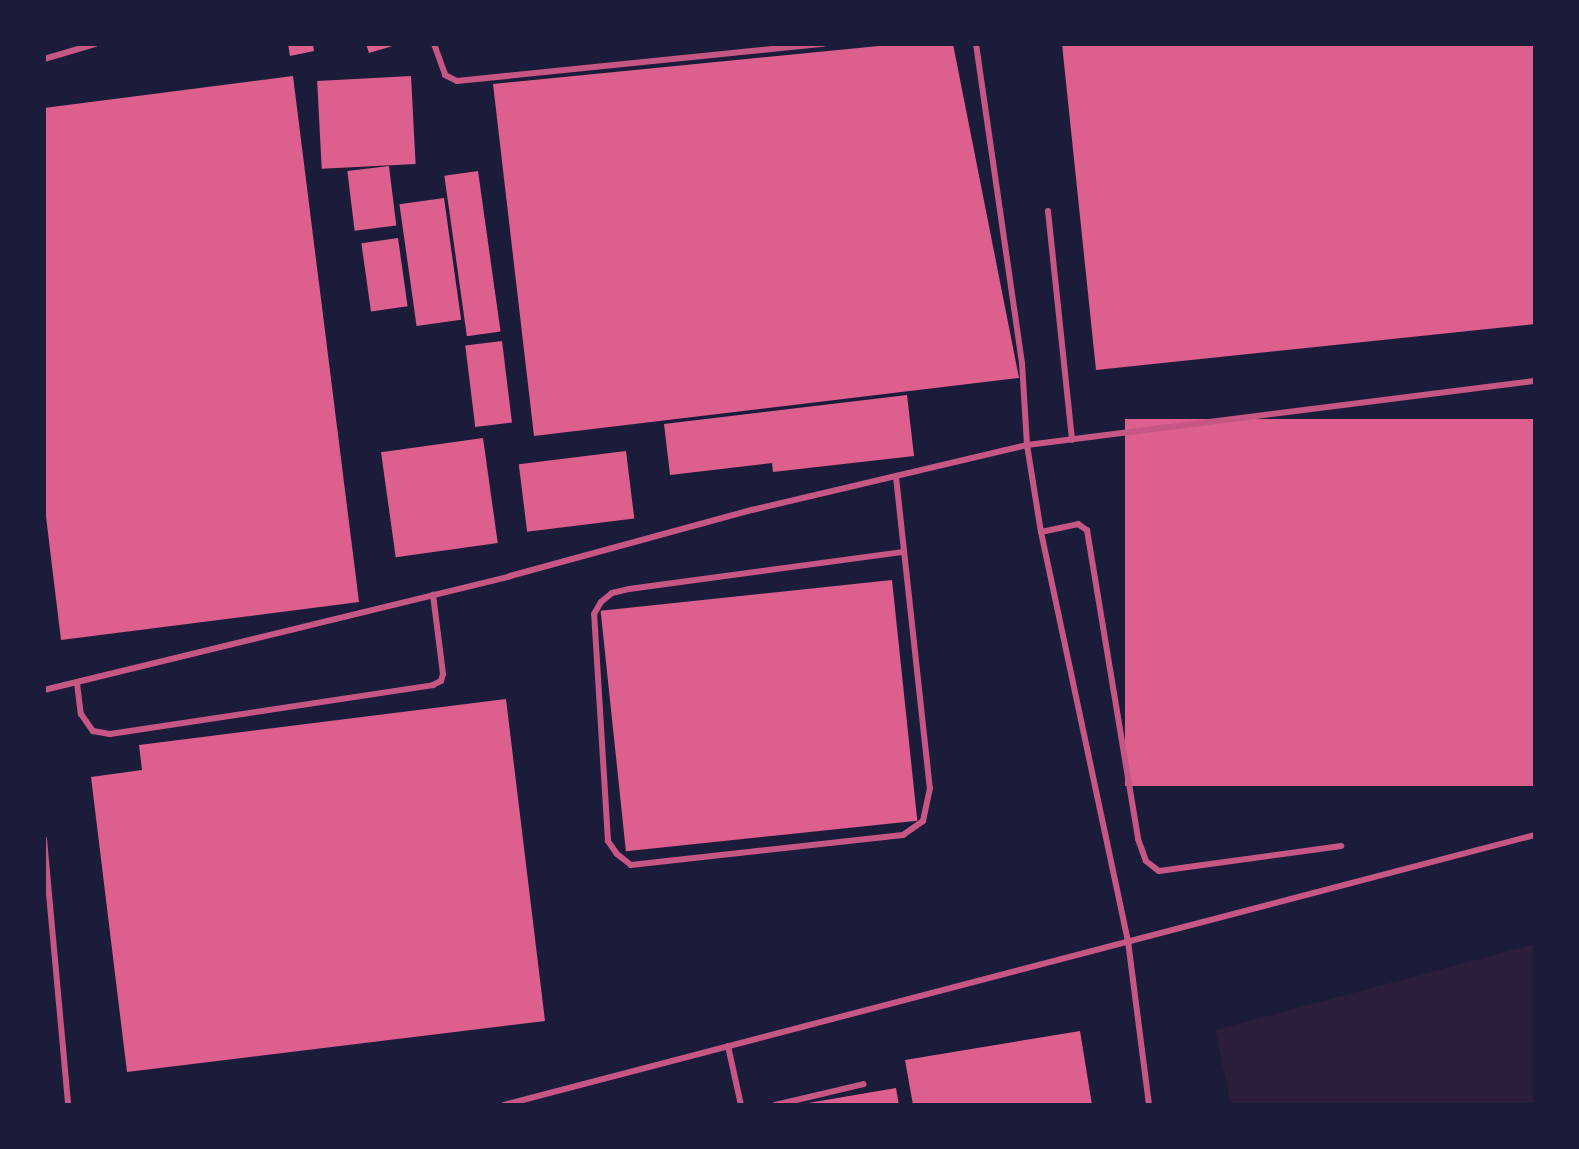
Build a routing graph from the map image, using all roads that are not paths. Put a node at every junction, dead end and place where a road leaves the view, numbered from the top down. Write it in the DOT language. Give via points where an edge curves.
graph roads {
  1 [pos="95,44"];
  2 [pos="434,44"];
  3 [pos="728,44"];
  4 [pos="823,44"];
  5 [pos="976,44"];
  6 [pos="730,55"];
  7 [pos="44,59"];
  8 [pos="1048,211"];
  9 [pos="1534,381"];
  10 [pos="1072,440"];
  11 [pos="1027,445"];
  12 [pos="896,477"];
  13 [pos="1041,532"];
  14 [pos="904,552"];
  15 [pos="433,595"];
  16 [pos="77,683"];
  17 [pos="44,690"];
  18 [pos="1535,835"];
  19 [pos="44,839"];
  20 [pos="1341,846"];
  21 [pos="1128,941"];
  22 [pos="728,1046"];
  23 [pos="864,1084"];
  24 [pos="68,1105"];
  25 [pos="504,1105"];
  26 [pos="741,1105"];
  27 [pos="775,1105"];
  28 [pos="1149,1105"];
  1 -- 7 [label="lane"];
  2 -- 6 [label="lane" via="445,75 457,81"];
  3 -- 6 [label="lane"];
  4 -- 6 [label="lane"];
  5 -- 11 [label="lane" via="1022,363"];
  8 -- 10 [label="lane"];
  9 -- 10 [label="lane"];
  10 -- 11 [label="lane"];
  11 -- 12 [label="lane"];
  11 -- 13 [label="lane"];
  12 -- 14 [label="lane"];
  12 -- 15 [label="lane"];
  13 -- 20 [label="lane" via="1078,524 1087,530 1138,839 1146,861 1159,871"];
  13 -- 21 [label="lane"];
  14 -- 14 [label="lane" via="629,589 601,602 594,614 607,826 608,841 617,854 631,865 903,835 923,821 930,788"];
  15 -- 16 [label="lane"];
  15 -- 16 [label="lane" via="443,674 433,685 110,734 93,731 81,714"];
  16 -- 17 [label="lane"];
  18 -- 21 [label="lane"];
  19 -- 24 [label="lane"];
  21 -- 22 [label="lane"];
  21 -- 28 [label="lane"];
  22 -- 25 [label="lane"];
  22 -- 26 [label="lane"];
  23 -- 27 [label="lane"];
}
